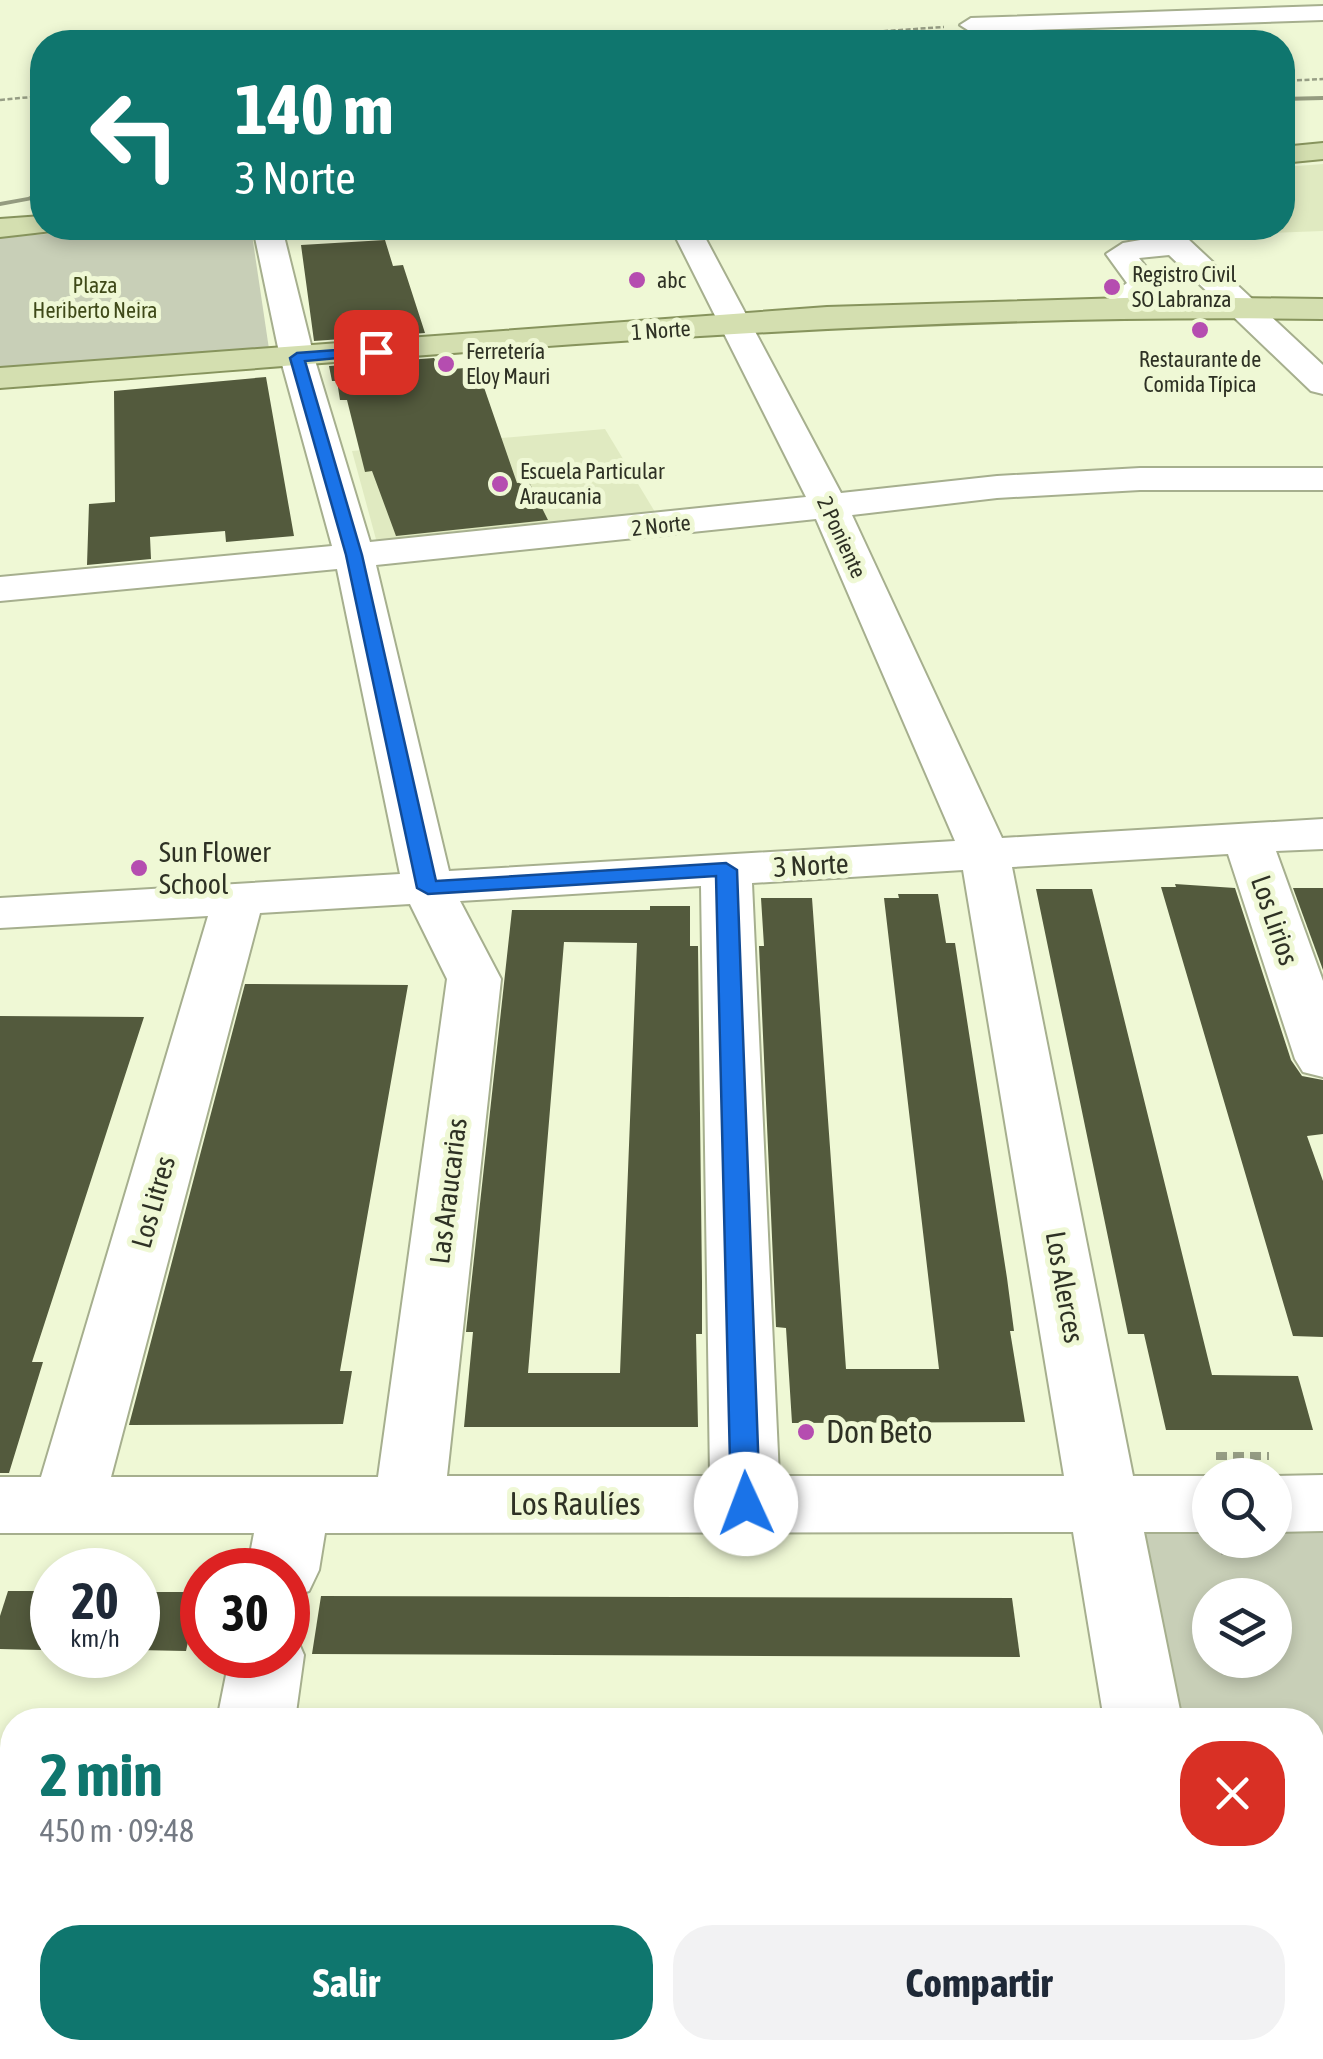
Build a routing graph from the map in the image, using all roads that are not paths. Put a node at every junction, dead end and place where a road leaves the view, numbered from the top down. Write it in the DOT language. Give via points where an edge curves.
graph roads {
  1 [pos="1039,0"];
  2 [pos="1134,0"];
  3 [pos="1232,0"];
  4 [pos="1317,8"];
  5 [pos="1254,16"];
  6 [pos="1158,18"];
  7 [pos="1069,21"];
  8 [pos="1323,28"];
  9 [pos="977,30"];
  10 [pos="1083,30"];
  11 [pos="1323,151"];
  12 [pos="1295,154"];
  13 [pos="30,226"];
  14 [pos="0,228"];
  15 [pos="271,240"];
  16 [pos="691,240"];
  17 [pos="1157,240"];
  18 [pos="1171,240"];
  19 [pos="1217,283"];
  20 [pos="1139,297"];
  21 [pos="1243,307"];
  22 [pos="1323,309"];
  23 [pos="732,324"];
  24 [pos="297,358"];
  25 [pos="0,378"];
  26 [pos="1323,384"];
  27 [pos="1323,479"];
  28 [pos="829,506"];
  29 [pos="354,555"];
  30 [pos="0,589"];
  31 [pos="1323,834"];
  32 [pos="1247,838"];
  33 [pos="985,854"];
  34 [pos="726,870"];
  35 [pos="428,888"];
  36 [pos="238,899"];
  37 [pos="0,913"];
  38 [pos="1323,1059"];
  39 [pos="409,1504"];
  40 [pos="746,1504"];
  41 [pos="1104,1504"];
  42 [pos="1192,1504"];
  43 [pos="1292,1504"];
  44 [pos="1323,1504"];
  45 [pos="0,1505"];
  46 [pos="68,1505"];
  47 [pos="289,1537"];
  48 [pos="264,1678"];
  49 [pos="258,1708"];
  50 [pos="1142,1708"];
  1 -- 7 [label="street"];
  2 -- 6 [label="street"];
  3 -- 5 [label="street"];
  4 -- 5 [label="street"];
  4 -- 8 [label="street"];
  5 -- 6 [label="street"];
  6 -- 7 [label="street"];
  7 -- 9 [label="street" via="964,18"];
  7 -- 10 [label="street"];
  11 -- 12 [label="main road"];
  13 -- 14 [label="main road"];
  15 -- 24 [label="street, Las Araucarias"];
  16 -- 23 [label="street, 2 Poniente"];
  17 -- 20 [label="street" via="1121,254"];
  18 -- 19 [label="street"];
  19 -- 20 [label="street"];
  19 -- 21 [label="street"];
  20 -- 21 [label="main road, 1 Norte"];
  20 -- 23 [label="main road, 1 Norte"];
  21 -- 22 [label="main road, 1 Norte"];
  21 -- 26 [label="street"];
  23 -- 24 [label="main road, 1 Norte"];
  23 -- 28 [label="street, 2 Poniente"];
  24 -- 25 [label="main road, 1 Norte"];
  24 -- 29 [label="street, Las Araucarias"];
  27 -- 28 [label="street, 2 Norte" via="1140,479"];
  28 -- 29 [label="street, 2 Norte"];
  28 -- 33 [label="street, 2 Poniente"];
  29 -- 30 [label="street, 2 Norte"];
  29 -- 35 [label="street, Las Araucarias"];
  31 -- 32 [label="street, 3 Norte"];
  32 -- 33 [label="street, 3 Norte"];
  32 -- 38 [label="street, Los Lirios"];
  33 -- 34 [label="street, 3 Norte"];
  33 -- 41 [label="street, Los Alerces"];
  34 -- 35 [label="street, 3 Norte"];
  34 -- 40 [label="street"];
  35 -- 36 [label="street, 3 Norte"];
  35 -- 39 [label="street, Las Araucarias" via="474,979"];
  36 -- 37 [label="street, 3 Norte"];
  36 -- 46 [label="street, Los Litres"];
  39 -- 40 [label="street, Los Raulíes"];
  39 -- 47 [label="street, Los Raulíes"];
  40 -- 41 [label="street, Los Raulíes"];
  41 -- 42 [label="street, Los Raulíes"];
  41 -- 50 [label="street, Los Alerces"];
  43 -- 44 [label="street"];
  45 -- 46 [label="street, Los Raulíes"];
  46 -- 47 [label="street, Los Raulíes"];
  48 -- 49 [label="street"];
}
